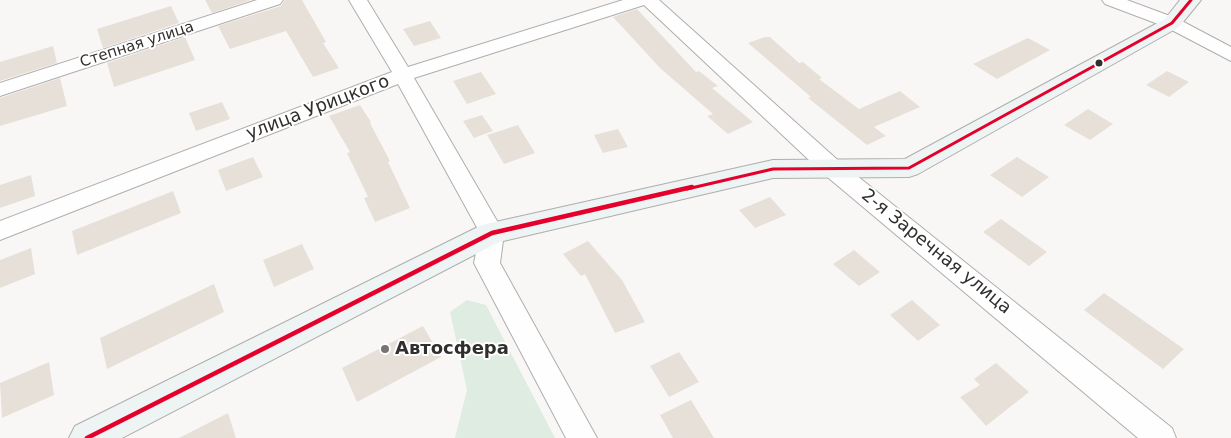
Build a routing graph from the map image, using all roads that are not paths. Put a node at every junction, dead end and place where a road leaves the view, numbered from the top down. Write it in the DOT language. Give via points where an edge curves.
graph roads {
  1 [pos="274,0"];
  2 [pos="358,0"];
  3 [pos="641,0"];
  4 [pos="649,0"];
  5 [pos="1111,0"];
  6 [pos="1191,0"];
  7 [pos="1172,23"];
  8 [pos="1231,55"];
  9 [pos="403,75"];
  10 [pos="0,90"];
  11 [pos="833,168"];
  12 [pos="0,231"];
  13 [pos="492,233"];
  14 [pos="87,438"];
  15 [pos="582,438"];
  16 [pos="1161,438"];
  1 -- 10 [label="street, Степная улица"];
  2 -- 9 [label="street"];
  3 -- 9 [label="street, улица Урицкого"];
  4 -- 11 [label="street, 2-я Заречная улица"];
  5 -- 7 [label="street"];
  6 -- 7 [label="main road"];
  7 -- 8 [label="street"];
  7 -- 11 [label="main road" via="909,168"];
  9 -- 12 [label="street, улица Урицкого"];
  9 -- 13 [label="street"];
  11 -- 13 [label="main road" via="773,169"];
  11 -- 16 [label="street, 2-я Заречная улица"];
  13 -- 14 [label="main road"];
  13 -- 15 [label="street" via="487,263"];
}
